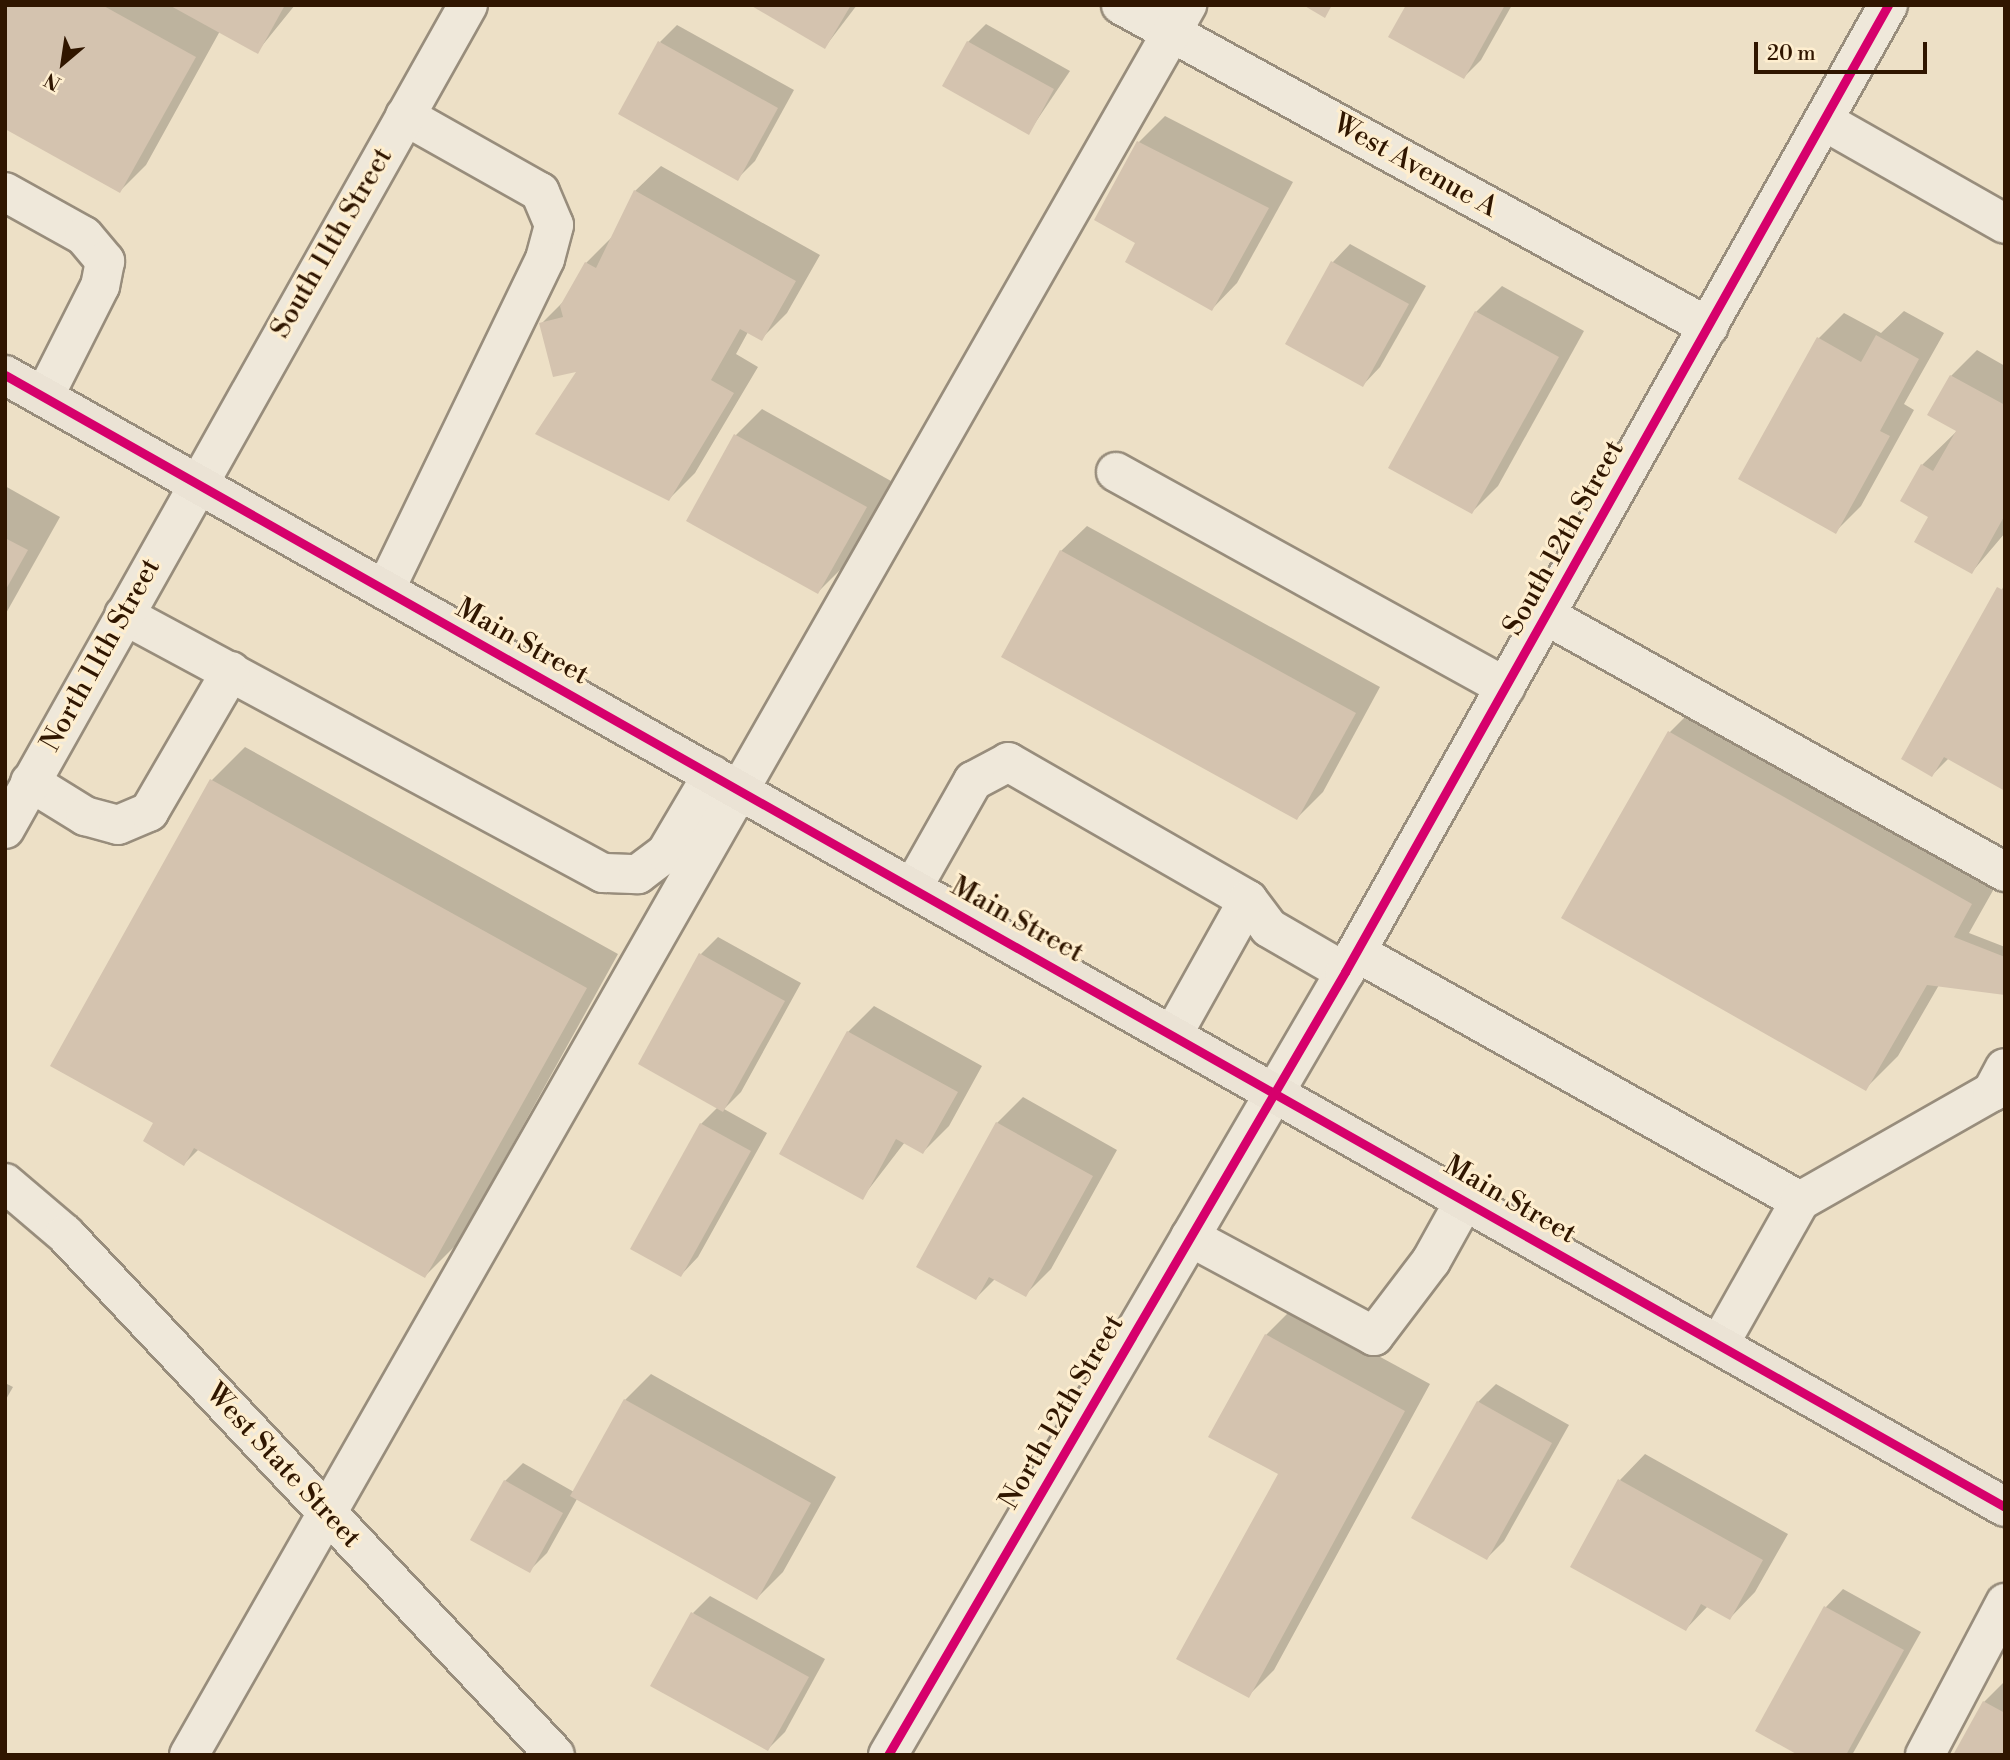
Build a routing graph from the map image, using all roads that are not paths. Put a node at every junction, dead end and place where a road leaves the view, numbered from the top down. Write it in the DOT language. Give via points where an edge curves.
graph roads {
  1 [pos="468,5"];
  2 [pos="1121,5"];
  3 [pos="1888,5"];
  4 [pos="1179,19"];
  5 [pos="405,116"];
  6 [pos="1824,121"];
  7 [pos="5,192"];
  8 [pos="2005,224"];
  9 [pos="1709,327"];
  10 [pos="5,374"];
  11 [pos="44,397"];
  12 [pos="1116,472"];
  13 [pos="198,481"];
  14 [pos="385,590"];
  15 [pos="124,615"];
  16 [pos="1547,616"];
  17 [pos="231,671"];
  18 [pos="1506,687"];
  19 [pos="30,782"];
  20 [pos="727,783"];
  21 [pos="5,829"];
  22 [pos="2005,872"];
  23 [pos="913,887"];
  24 [pos="1248,900"];
  25 [pos="1350,962"];
  26 [pos="1173,1034"];
  27 [pos="1998,1080"];
  28 [pos="1275,1091"];
  29 [pos="5,1183"];
  30 [pos="1465,1200"];
  31 [pos="1800,1201"];
  32 [pos="1191,1237"];
  33 [pos="1719,1345"];
  34 [pos="2005,1507"];
  35 [pos="327,1514"];
  36 [pos="2005,1603"];
  37 [pos="189,1755"];
  38 [pos="555,1755"];
  39 [pos="888,1755"];
  40 [pos="1925,1755"];
  1 -- 5 [label="street, South 11th Street"];
  2 -- 4 [label="street, West Avenue A"];
  3 -- 6 [label="street, South 12th Street"];
  4 -- 9 [label="street, West Avenue A"];
  4 -- 20 [label="street"];
  5 -- 13 [label="street, South 11th Street"];
  5 -- 14 [label="street" via="540,192 554,225 545,259"];
  6 -- 8 [label="street"];
  6 -- 9 [label="street, South 12th Street"];
  7 -- 11 [label="street" via="84,236 105,261 100,286"];
  9 -- 16 [label="street, South 12th Street"];
  10 -- 11 [label="main road, Main Street"];
  11 -- 13 [label="main road, Main Street"];
  12 -- 18 [label="street"];
  13 -- 14 [label="main road, Main Street"];
  13 -- 15 [label="street, North 11th Street"];
  14 -- 20 [label="main road, Main Street"];
  15 -- 17 [label="street"];
  15 -- 19 [label="street, North 11th Street"];
  16 -- 18 [label="street, South 12th Street"];
  16 -- 22 [label="street"];
  17 -- 19 [label="street" via="149,812 118,825 85,816"];
  17 -- 20 [label="street" via="603,873 638,874 666,853"];
  18 -- 25 [label="street, South 12th Street"];
  19 -- 21 [label="street, North 11th Street"];
  20 -- 23 [label="main road, Main Street"];
  20 -- 35 [label="street"];
  23 -- 24 [label="street" via="973,781 1008,762"];
  23 -- 26 [label="main road, Main Street"];
  24 -- 25 [label="street" via="1269,928"];
  24 -- 26 [label="street"];
  25 -- 28 [label="street, South 12th Street"];
  25 -- 31 [label="street"];
  26 -- 28 [label="main road, Main Street"];
  27 -- 31 [label="street"];
  28 -- 30 [label="main road, Main Street"];
  28 -- 32 [label="street, North 12th Street"];
  29 -- 35 [label="street, West State Street" via="65,1234"];
  30 -- 32 [label="street" via="1431,1261 1374,1336"];
  30 -- 33 [label="main road, Main Street"];
  31 -- 33 [label="street"];
  32 -- 39 [label="street, North 12th Street"];
  33 -- 34 [label="main road, Main Street"];
  35 -- 37 [label="street"];
  35 -- 38 [label="street, West State Street"];
  36 -- 40 [label="street"];
}
